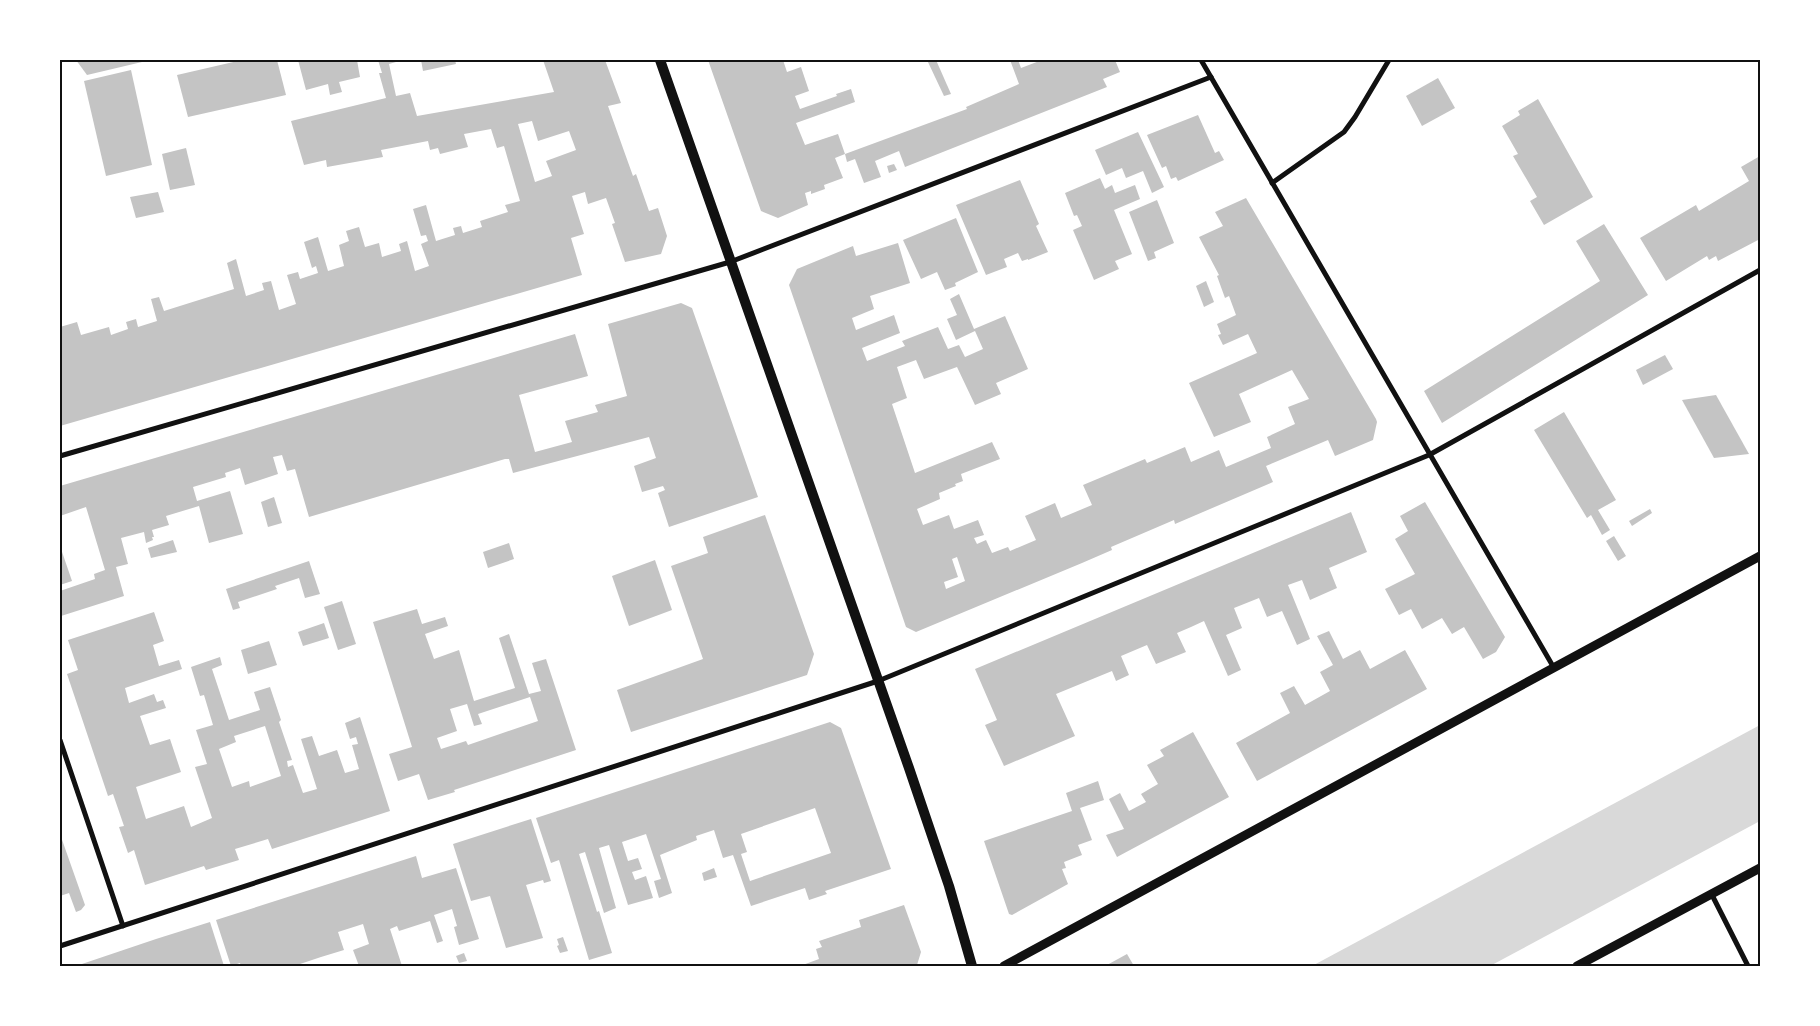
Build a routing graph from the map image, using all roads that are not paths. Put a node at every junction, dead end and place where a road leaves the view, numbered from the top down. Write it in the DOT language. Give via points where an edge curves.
graph roads {
  1 [pos="660,60"];
  2 [pos="1201,60"];
  3 [pos="1389,60"];
  4 [pos="1211,77"];
  5 [pos="1272,183"];
  6 [pos="730,262"];
  7 [pos="1760,270"];
  8 [pos="1429,455"];
  9 [pos="60,456"];
  10 [pos="1760,556"];
  11 [pos="1554,668"];
  12 [pos="878,681"];
  13 [pos="60,740"];
  14 [pos="1760,868"];
  15 [pos="1711,893"];
  16 [pos="123,926"];
  17 [pos="60,946"];
  18 [pos="972,966"];
  19 [pos="1004,966"];
  20 [pos="1577,966"];
  21 [pos="1748,966"];
  1 -- 6 [label="main road"];
  2 -- 4 [label="street"];
  3 -- 5 [label="street" via="1344,132"];
  4 -- 5 [label="street"];
  4 -- 6 [label="street"];
  5 -- 8 [label="street"];
  6 -- 9 [label="street"];
  6 -- 12 [label="main road"];
  7 -- 8 [label="street"];
  8 -- 11 [label="street"];
  8 -- 12 [label="street"];
  10 -- 11 [label="street"];
  11 -- 19 [label="street"];
  12 -- 16 [label="street"];
  12 -- 18 [label="main road" via="949,886"];
  13 -- 16 [label="street"];
  14 -- 15 [label="street"];
  15 -- 20 [label="street"];
  15 -- 21 [label="street"];
  16 -- 17 [label="street"];
}
